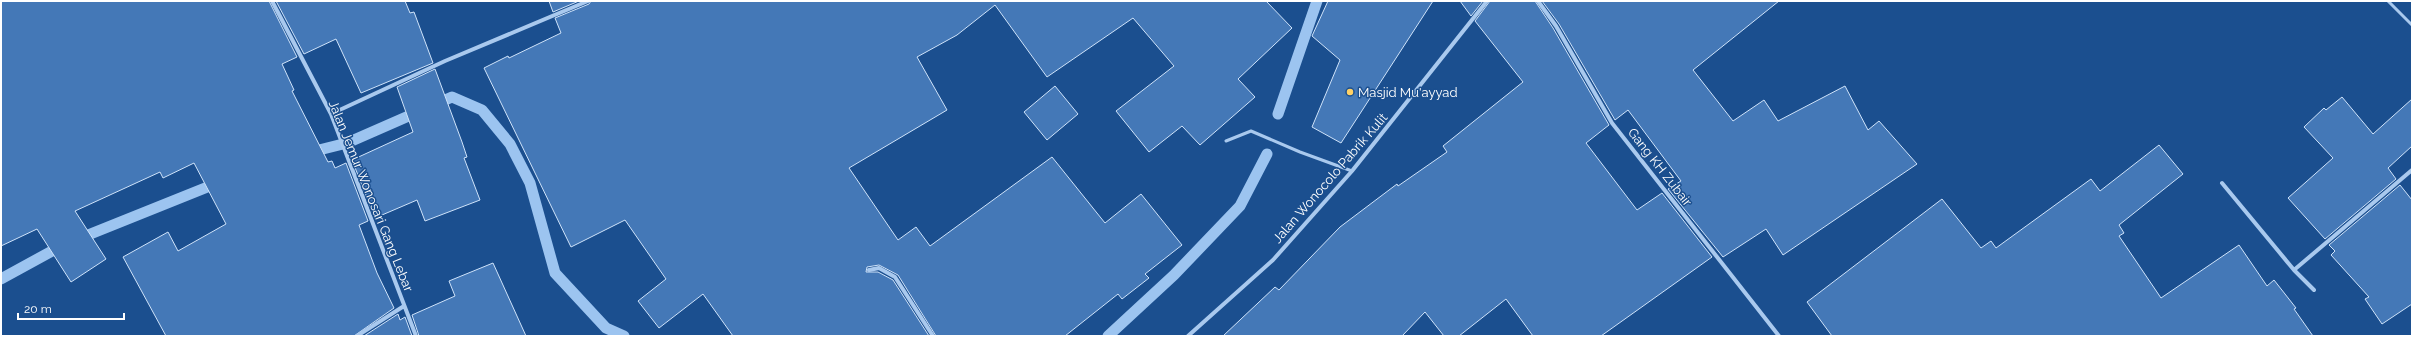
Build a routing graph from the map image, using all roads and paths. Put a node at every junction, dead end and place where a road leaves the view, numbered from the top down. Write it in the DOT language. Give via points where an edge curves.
graph roads {
  1 [pos="272,1"];
  2 [pos="588,1"];
  3 [pos="1487,1"];
  4 [pos="1538,1"];
  5 [pos="2388,1"];
  6 [pos="2412,25"];
  7 [pos="331,114"];
  8 [pos="1226,141"];
  9 [pos="2412,170"];
  10 [pos="1352,171"];
  11 [pos="2222,183"];
  12 [pos="869,270"];
  13 [pos="2294,270"];
  14 [pos="2314,290"];
  15 [pos="404,306"];
  16 [pos="357,336"];
  17 [pos="416,336"];
  18 [pos="934,336"];
  19 [pos="1188,336"];
  20 [pos="1780,336"];
  1 -- 7 [label="street, Jalan Jemur Wonosari Gang Lebar"];
  2 -- 7 [label="street" via="445,61"];
  3 -- 10 [label="street, Jalan Wonocolo Pabrik Kulit"];
  4 -- 20 [label="street, Gang KH Zubair" via="1556,26 1612,123"];
  5 -- 6 [label="lane"];
  7 -- 15 [label="street, Jalan Jemur Wonosari Gang Lebar"];
  8 -- 10 [label="lane" via="1251,131"];
  9 -- 13 [label="street"];
  10 -- 19 [label="street, Jalan Wonocolo Pabrik Kulit" via="1273,260"];
  11 -- 13 [label="street"];
  12 -- 18 [label="street" via="879,268 894,277"];
  13 -- 14 [label="street"];
  15 -- 16 [label="street"];
  15 -- 17 [label="street, Jalan Jemur Wonosari Gang Lebar"];
}
